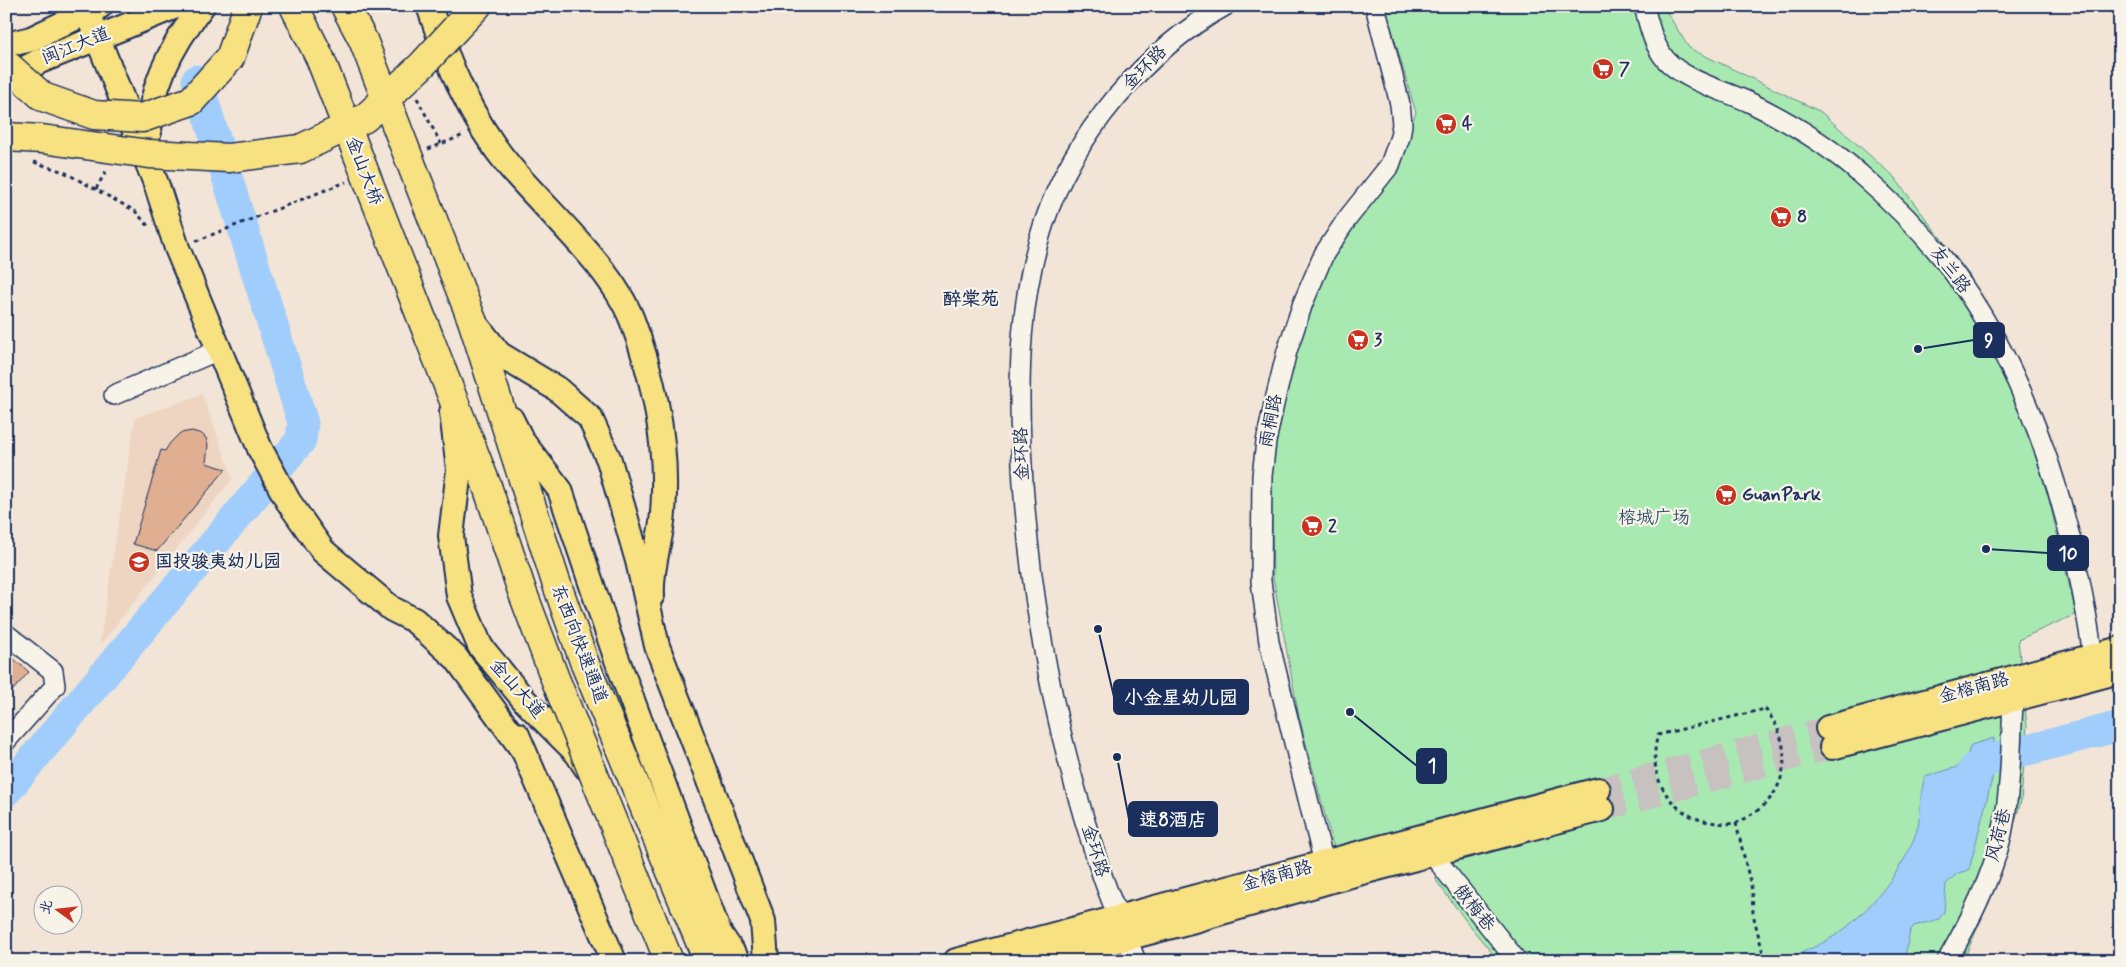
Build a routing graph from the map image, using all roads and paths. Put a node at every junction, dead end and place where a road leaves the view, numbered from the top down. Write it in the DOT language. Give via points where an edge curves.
graph roads {
  1 [pos="176,6"];
  2 [pos="202,6"];
  3 [pos="248,6"];
  4 [pos="294,6"];
  5 [pos="345,6"];
  6 [pos="428,6"];
  7 [pos="477,6"];
  8 [pos="1225,6"];
  9 [pos="1376,6"];
  10 [pos="1644,6"];
  11 [pos="94,9"];
  12 [pos="461,17"];
  13 [pos="96,37"];
  14 [pos="6,45"];
  15 [pos="6,64"];
  16 [pos="6,78"];
  17 [pos="481,128"];
  18 [pos="6,137"];
  19 [pos="441,144"];
  20 [pos="30,161"];
  21 [pos="157,186"];
  22 [pos="308,197"];
  23 [pos="152,236"];
  24 [pos="198,240"];
  25 [pos="472,320"];
  26 [pos="429,337"];
  27 [pos="219,350"];
  28 [pos="493,386"];
  29 [pos="450,392"];
  30 [pos="114,395"];
  31 [pos="6,634"];
  32 [pos="480,646"];
  33 [pos="657,646"];
  34 [pos="2120,649"];
  35 [pos="2093,656"];
  36 [pos="2120,671"];
  37 [pos="2013,700"];
  38 [pos="6,741"];
  39 [pos="523,750"];
  40 [pos="1736,824"];
  41 [pos="1432,854"];
  42 [pos="1324,863"];
  43 [pos="1123,928"];
  44 [pos="614,961"];
  45 [pos="668,961"];
  46 [pos="708,961"];
  47 [pos="738,961"];
  48 [pos="766,961"];
  49 [pos="956,961"];
  50 [pos="1040,961"];
  51 [pos="1136,961"];
  52 [pos="1517,961"];
  53 [pos="1764,961"];
  54 [pos="1947,961"];
  1 -- 13 [label="main road, 闽江大道"];
  2 -- 21 [label="main road" via="172,51 154,94 149,132"];
  3 -- 15 [label="highway, bridge" via="230,58 191,100 142,118 94,115 44,97"];
  4 -- 26 [label="highway, 金山大桥, bridge" via="320,58"];
  5 -- 25 [label="highway, bridge" via="363,40"];
  6 -- 17 [label="main road" via="460,86"];
  7 -- 12 [label="highway"];
  8 -- 43 [label="street, 金环路" via="1194,24 1153,57 1092,130 1052,201 1037,246 1025,306 1020,369 1022,462 1036,607 1068,760 1104,879"];
  9 -- 42 [label="street, 雨桐路" via="1400,104 1400,137 1390,165 1347,218 1324,254 1303,303 1274,404 1266,442 1262,492 1261,581 1269,642"];
  10 -- 35 [label="street, 友兰路" via="1654,40 1666,60 1698,80 1754,105 1833,152 1904,216 1943,259 1980,310 2022,393 2054,475 2078,571"];
  11 -- 13 [label="main road"];
  11 -- 14 [label="main road, 闽江大道" via="31,39"];
  12 -- 18 [label="highway, bridge" via="422,65 365,118 300,149 229,158 148,154"];
  13 -- 16 [label="main road, 闽江大道"];
  13 -- 21 [label="main road"];
  17 -- 19 [label="path"];
  17 -- 33 [label="main road" via="509,166 587,253 631,318 660,422 665,491 662,532 652,584"];
  20 -- 23 [label="path" via="64,172 135,211"];
  21 -- 27 [label="main road" via="177,248"];
  22 -- 24 [label="path"];
  25 -- 28 [label="highway, 东西向快速通道"];
  25 -- 33 [label="main road" via="499,354 557,389 590,418 610,460"];
  26 -- 29 [label="highway, 东西向快速通道"];
  27 -- 30 [label="street"];
  27 -- 39 [label="main road" via="260,449 288,501 323,551 392,609 414,620 456,658"];
  28 -- 46 [label="highway, 东西向快速通道" via="554,579 585,664"];
  28 -- 47 [label="main road" via="522,441 560,490 616,657 718,931"];
  29 -- 32 [label="main road, 金山大道" via="458,470 451,536 459,596"];
  29 -- 45 [label="highway, 东西向快速通道, bridge" via="554,676"];
  31 -- 38 [label="street" via="53,671 55,686"];
  32 -- 39 [label="main road"];
  32 -- 45 [label="main road, 金山大道" via="525,701 576,753 620,823 668,942"];
  33 -- 48 [label="main road" via="763,921"];
  34 -- 35 [label="main road, 金榕南路"];
  35 -- 37 [label="main road, 金榕南路" via="1830,737"];
  36 -- 37 [label="main road, 金榕南路"];
  37 -- 54 [label="street, 风荷巷" via="2009,777 2001,836 1990,872"];
  39 -- 44 [label="main road"];
  40 -- 40 [label="path" via="1760,810 1774,794 1783,775 1785,754 1781,732 1766,709 1658,735 1654,748 1655,771 1660,784 1678,808 1697,819"];
  40 -- 53 [label="path"];
  41 -- 42 [label="main road, 金榕南路" via="1600,799"];
  41 -- 43 [label="main road, 金榕南路"];
  41 -- 52 [label="street, 傲梅巷"];
  42 -- 43 [label="main road, 金榕南路"];
  43 -- 49 [label="main road, 金榕南路"];
  43 -- 50 [label="main road, 金榕南路"];
  43 -- 51 [label="street, 金环路"];
}
